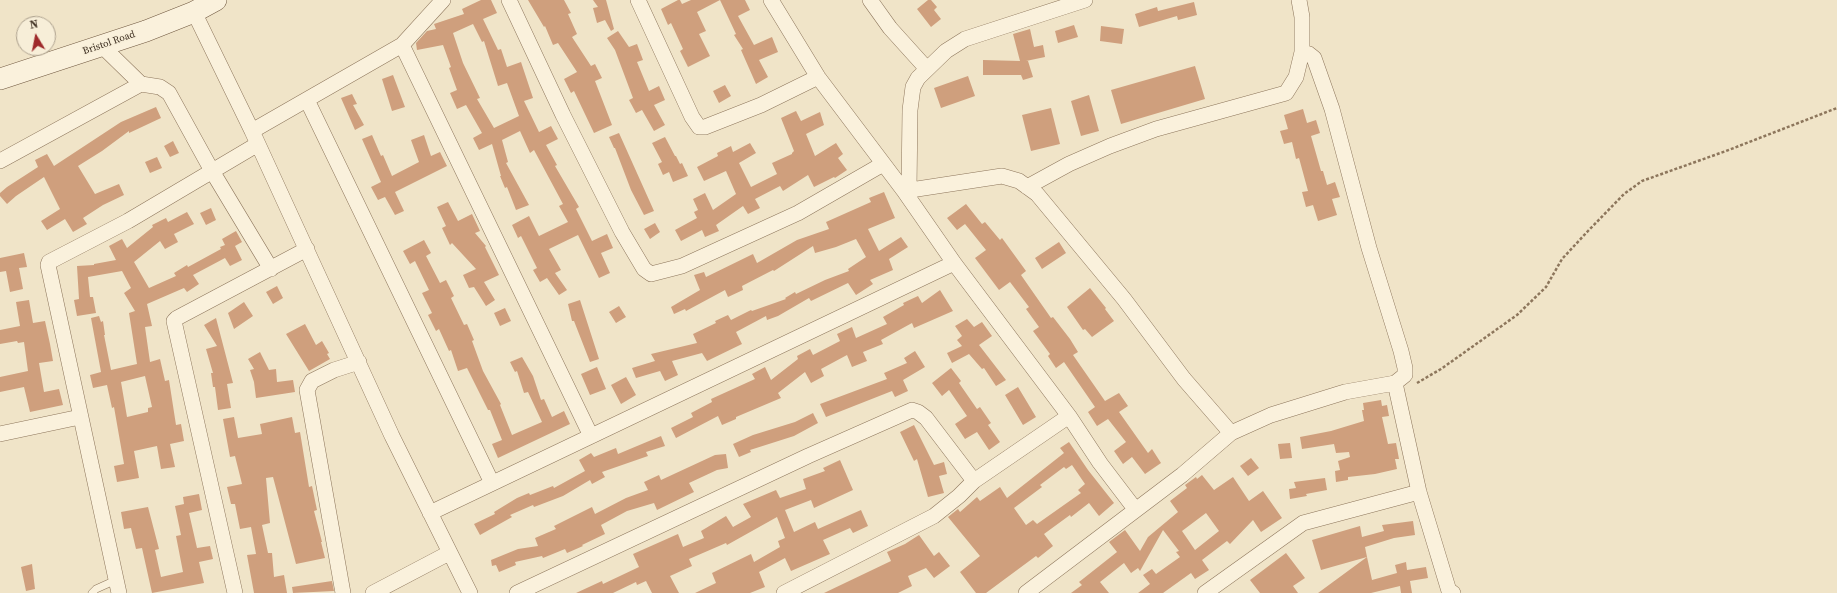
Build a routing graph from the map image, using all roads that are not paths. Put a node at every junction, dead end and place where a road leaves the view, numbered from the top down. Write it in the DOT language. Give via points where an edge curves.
graph roads {
  1 [pos="443,0"];
  2 [pos="509,0"];
  3 [pos="638,0"];
  4 [pos="771,0"];
  5 [pos="870,0"];
  6 [pos="1085,0"];
  7 [pos="1299,0"];
  8 [pos="208,4"];
  9 [pos="402,45"];
  10 [pos="102,46"];
  11 [pos="1302,52"];
  12 [pos="927,70"];
  13 [pos="818,78"];
  14 [pos="0,79"];
  15 [pos="141,84"];
  16 [pos="307,100"];
  17 [pos="255,137"];
  18 [pos="0,161"];
  19 [pos="883,164"];
  20 [pos="212,171"];
  21 [pos="1027,186"];
  22 [pos="907,190"];
  23 [pos="307,249"];
  24 [pos="954,263"];
  25 [pos="271,269"];
  26 [pos="359,362"];
  27 [pos="1396,389"];
  28 [pos="1069,416"];
  29 [pos="80,417"];
  30 [pos="1231,433"];
  31 [pos="0,434"];
  32 [pos="591,436"];
  33 [pos="974,481"];
  34 [pos="492,483"];
  35 [pos="1419,492"];
  36 [pos="1135,509"];
  37 [pos="430,513"];
  38 [pos="449,553"];
  39 [pos="117,587"];
  40 [pos="1449,592"];
  41 [pos="92,593"];
  42 [pos="235,593"];
  43 [pos="343,593"];
  44 [pos="373,593"];
  45 [pos="470,593"];
  46 [pos="517,593"];
  47 [pos="784,593"];
  48 [pos="1026,593"];
  49 [pos="1205,593"];
  1 -- 9 [label="street"];
  2 -- 19 [label="street" via="622,232 644,269 651,274 682,266 798,213"];
  3 -- 13 [label="street" via="692,117 700,127 761,105"];
  4 -- 13 [label="street"];
  5 -- 12 [label="street" via="890,28"];
  6 -- 12 [label="street" via="965,39 946,51"];
  7 -- 11 [label="street" via="1302,17"];
  8 -- 10 [label="street, Bristol Road"];
  8 -- 17 [label="street"];
  9 -- 16 [label="street"];
  9 -- 32 [label="street"];
  10 -- 14 [label="street, Bristol Road"];
  10 -- 15 [label="street"];
  11 -- 21 [label="street" via="1296,77 1286,93 1149,132 1069,164"];
  11 -- 27 [label="street" via="1314,58 1332,109 1369,248 1401,351 1405,375"];
  12 -- 22 [label="street" via="916,82 911,100"];
  13 -- 19 [label="street"];
  15 -- 18 [label="street"];
  15 -- 20 [label="street" via="160,87 169,93"];
  16 -- 17 [label="street"];
  16 -- 34 [label="street"];
  17 -- 20 [label="street"];
  17 -- 23 [label="street"];
  19 -- 22 [label="street"];
  20 -- 25 [label="street"];
  20 -- 29 [label="street" via="128,221 48,264"];
  21 -- 22 [label="street" via="1019,181 996,176"];
  21 -- 30 [label="street" via="1037,194 1124,299 1184,379"];
  22 -- 24 [label="street"];
  23 -- 25 [label="street"];
  23 -- 26 [label="street"];
  24 -- 28 [label="street"];
  24 -- 32 [label="street"];
  25 -- 42 [label="street" via="174,321"];
  26 -- 37 [label="street"];
  26 -- 43 [label="street" via="312,381 307,390"];
  27 -- 30 [label="street" via="1345,392 1271,415"];
  27 -- 35 [label="street"];
  28 -- 33 [label="street"];
  28 -- 36 [label="street"];
  29 -- 31 [label="street"];
  29 -- 39 [label="street"];
  30 -- 36 [label="street" via="1182,475"];
  32 -- 34 [label="street"];
  33 -- 46 [label="street" via="926,418 912,410"];
  33 -- 47 [label="street" via="934,516"];
  34 -- 37 [label="street"];
  35 -- 40 [label="street"];
  35 -- 49 [label="street" via="1304,523"];
  36 -- 48 [label="street"];
  37 -- 38 [label="street"];
  38 -- 44 [label="street"];
  38 -- 45 [label="street"];
  39 -- 41 [label="lane" via="96,588"];
}
